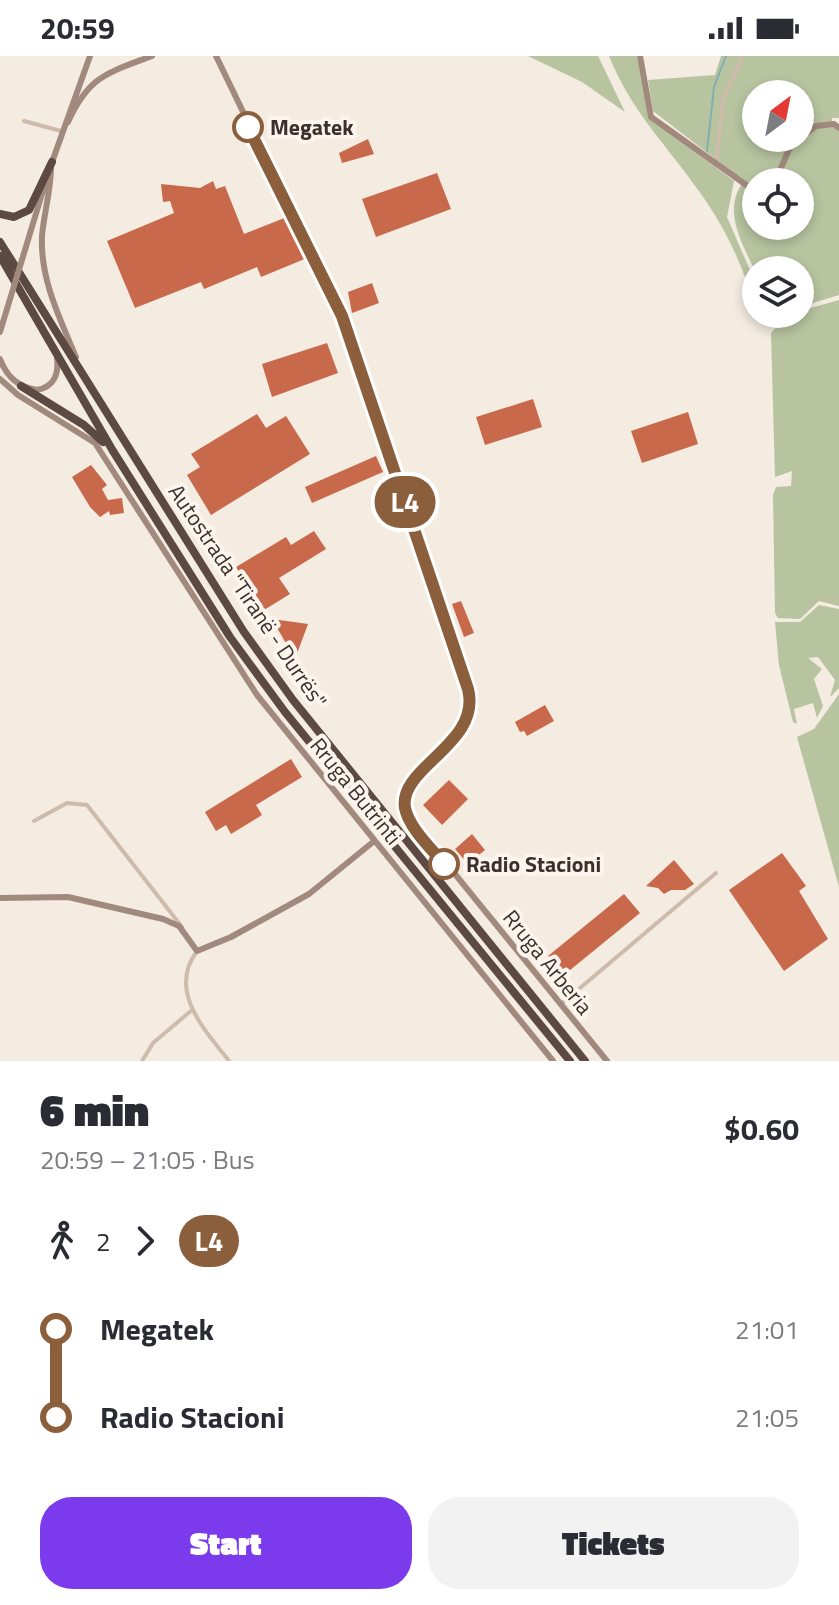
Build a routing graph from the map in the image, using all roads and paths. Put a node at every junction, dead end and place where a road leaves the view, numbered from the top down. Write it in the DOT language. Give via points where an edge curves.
graph roads {
  1 [pos="90,56"];
  2 [pos="152,56"];
  3 [pos="216,56"];
  4 [pos="640,56"];
  5 [pos="743,56"];
  6 [pos="24,121"];
  7 [pos="837,125"];
  8 [pos="814,128"];
  9 [pos="61,131"];
  10 [pos="52,162"];
  11 [pos="716,166"];
  12 [pos="742,183"];
  13 [pos="0,214"];
  14 [pos="0,242"];
  15 [pos="0,256"];
  16 [pos="0,332"];
  17 [pos="57,358"];
  18 [pos="0,359"];
  19 [pos="79,368"];
  20 [pos="0,379"];
  21 [pos="21,386"];
  22 [pos="96,440"];
  23 [pos="113,451"];
  24 [pos="34,821"];
  25 [pos="373,842"];
  26 [pos="716,873"];
  27 [pos="0,898"];
  28 [pos="184,931"];
  29 [pos="197,951"];
  30 [pos="560,1005"];
  31 [pos="192,1010"];
  32 [pos="142,1061"];
  33 [pos="229,1061"];
  34 [pos="553,1061"];
  35 [pos="570,1061"];
  36 [pos="585,1061"];
  37 [pos="607,1061"];
  1 -- 9 [label="main road"];
  2 -- 9 [label="main road" via="89,85"];
  3 -- 30 [label="main road, Rruga Arberia" via="338,306 468,689 468,719 412,784 405,808"];
  4 -- 11 [label="main road" via="651,117"];
  5 -- 11 [label="street" via="723,99"];
  6 -- 9 [label="street"];
  7 -- 8 [label="main road"];
  9 -- 10 [label="main road"];
  10 -- 13 [label="highway" via="29,210 14,217"];
  10 -- 16 [label="main road, bridge"];
  10 -- 19 [label="main road" via="44,261 54,306"];
  11 -- 12 [label="main road"];
  14 -- 19 [label="highway, Autostrada \"Tiranë - Durrës\""];
  15 -- 17 [label="highway, Autostrada \"Tiranë - Durrës\""];
  17 -- 21 [label="main road" via="58,371 48,386"];
  17 -- 23 [label="highway, Autostrada \"Tiranë - Durrës\""];
  18 -- 21 [label="main road"];
  19 -- 36 [label="highway, Autostrada \"Tiranë - Durrës\"" via="244,632 293,700"];
  20 -- 22 [label="main road"];
  21 -- 22 [label="highway"];
  22 -- 23 [label="highway"];
  22 -- 25 [label="main road, Rruga Butrinti" via="248,683"];
  23 -- 35 [label="highway, Autostrada \"Tiranë - Durrës\"" via="230,637 285,712"];
  24 -- 28 [label="street" via="67,803 87,805"];
  25 -- 29 [label="main road" via="309,894"];
  25 -- 34 [label="main road, Rruga Butrinti"];
  26 -- 30 [label="street"];
  27 -- 28 [label="main road" via="68,897 163,919"];
  28 -- 29 [label="main road"];
  29 -- 31 [label="street" via="185,980"];
  30 -- 37 [label="main road, Rruga Arberia"];
  31 -- 32 [label="street" via="153,1043"];
  31 -- 33 [label="street"];
}
